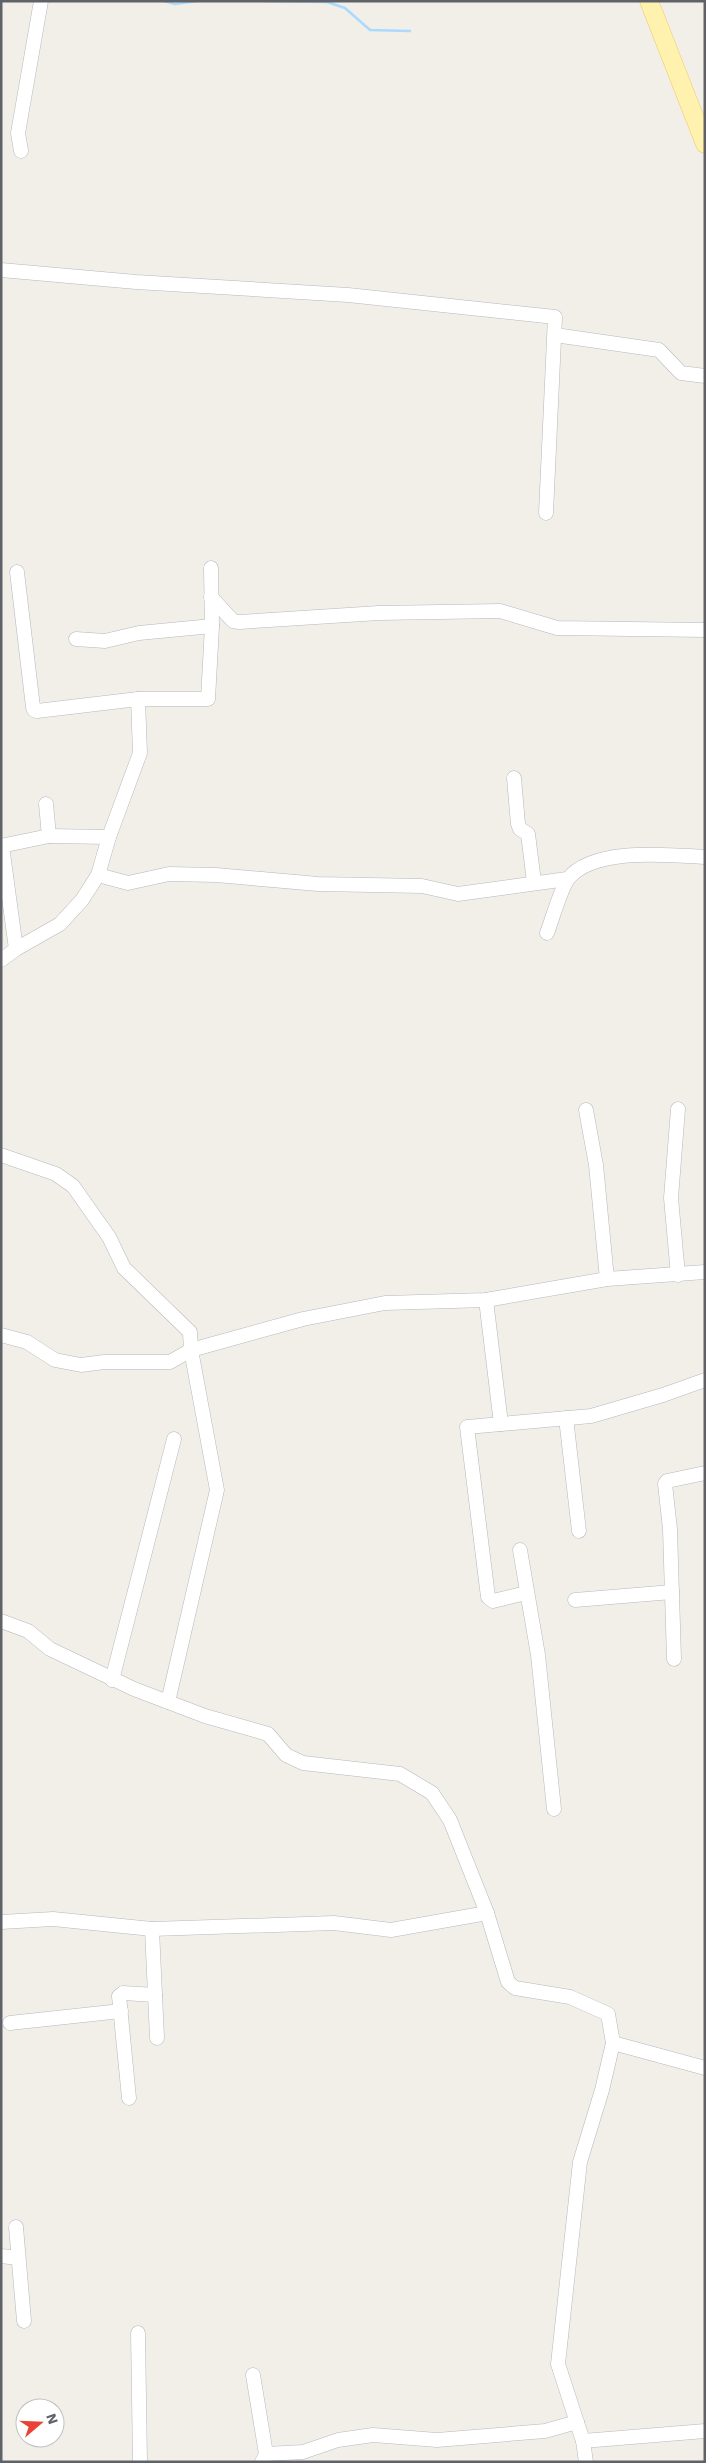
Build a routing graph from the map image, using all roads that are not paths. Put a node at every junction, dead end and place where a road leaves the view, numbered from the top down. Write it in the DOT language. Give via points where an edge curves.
graph roads {
  1 [pos="41,1"];
  2 [pos="649,1"];
  3 [pos="705,144"];
  4 [pos="21,151"];
  5 [pos="1,270"];
  6 [pos="555,335"];
  7 [pos="705,376"];
  8 [pos="546,513"];
  9 [pos="211,568"];
  10 [pos="17,572"];
  11 [pos="211,597"];
  12 [pos="212,626"];
  13 [pos="705,630"];
  14 [pos="76,639"];
  15 [pos="138,699"];
  16 [pos="514,778"];
  17 [pos="46,804"];
  18 [pos="49,836"];
  19 [pos="109,837"];
  20 [pos="1,846"];
  21 [pos="705,857"];
  22 [pos="98,875"];
  23 [pos="567,879"];
  24 [pos="534,882"];
  25 [pos="547,933"];
  26 [pos="16,949"];
  27 [pos="1,960"];
  28 [pos="586,1110"];
  29 [pos="678,1110"];
  30 [pos="1,1155"];
  31 [pos="705,1272"];
  32 [pos="678,1275"];
  33 [pos="608,1279"];
  34 [pos="486,1300"];
  35 [pos="1,1335"];
  36 [pos="191,1350"];
  37 [pos="705,1380"];
  38 [pos="566,1418"];
  39 [pos="501,1424"];
  40 [pos="174,1439"];
  41 [pos="705,1473"];
  42 [pos="579,1530"];
  43 [pos="520,1550"];
  44 [pos="672,1592"];
  45 [pos="526,1593"];
  46 [pos="575,1600"];
  47 [pos="1,1621"];
  48 [pos="674,1659"];
  49 [pos="112,1680"];
  50 [pos="168,1702"];
  51 [pos="554,1809"];
  52 [pos="487,1912"];
  53 [pos="1,1922"];
  54 [pos="152,1929"];
  55 [pos="155,1995"];
  56 [pos="121,2011"];
  57 [pos="10,2023"];
  58 [pos="157,2038"];
  59 [pos="613,2043"];
  60 [pos="705,2068"];
  61 [pos="129,2098"];
  62 [pos="16,2227"];
  63 [pos="1,2256"];
  64 [pos="18,2258"];
  65 [pos="24,2321"];
  66 [pos="138,2333"];
  67 [pos="253,2375"];
  68 [pos="577,2422"];
  69 [pos="705,2431"];
  70 [pos="583,2441"];
  71 [pos="264,2458"];
  72 [pos="140,2462"];
  73 [pos="586,2462"];
  1 -- 4 [label="street" via="18,132"];
  2 -- 3 [label="main road"];
  5 -- 6 [label="street" via="348,295 555,317"];
  6 -- 7 [label="street" via="659,350 681,373"];
  6 -- 8 [label="street"];
  9 -- 11 [label="street"];
  10 -- 15 [label="street" via="34,710"];
  11 -- 12 [label="street"];
  11 -- 13 [label="street" via="233,621 239,622 379,613 500,611 557,628"];
  12 -- 14 [label="street" via="139,632 105,641"];
  12 -- 15 [label="street" via="208,699"];
  15 -- 19 [label="street" via="140,753"];
  16 -- 24 [label="street" via="518,824 528,834"];
  17 -- 18 [label="street"];
  18 -- 19 [label="street"];
  18 -- 20 [label="street"];
  19 -- 22 [label="street"];
  20 -- 26 [label="street"];
  21 -- 23 [label="street" via="614,857 588,863"];
  22 -- 24 [label="street" via="128,883 169,874 197,874 318,884 422,886 458,894"];
  22 -- 26 [label="street" via="82,900 60,924"];
  23 -- 24 [label="street"];
  23 -- 25 [label="street"];
  26 -- 27 [label="street"];
  28 -- 33 [label="street" via="596,1165"];
  29 -- 32 [label="street" via="671,1198"];
  30 -- 36 [label="street" via="56,1174 73,1186 109,1237 124,1268 190,1332"];
  31 -- 32 [label="street"];
  32 -- 33 [label="street"];
  33 -- 34 [label="street"];
  34 -- 36 [label="street" via="385,1303 302,1319"];
  34 -- 39 [label="street"];
  35 -- 36 [label="street" via="27,1342 56,1360 81,1365 170,1362"];
  36 -- 50 [label="street" via="217,1490"];
  37 -- 38 [label="street" via="604,1412"];
  38 -- 39 [label="street"];
  38 -- 42 [label="street"];
  39 -- 45 [label="street" via="470,1426 466,1430 488,1597 493,1600"];
  40 -- 49 [label="street"];
  41 -- 44 [label="street" via="665,1484"];
  43 -- 45 [label="street"];
  44 -- 46 [label="street"];
  44 -- 48 [label="street"];
  45 -- 51 [label="street" via="538,1655"];
  47 -- 49 [label="street" via="28,1631 50,1649"];
  49 -- 50 [label="street"];
  50 -- 52 [label="street" via="268,1734 286,1755 303,1763 400,1774 432,1793 450,1820"];
  52 -- 54 [label="street" via="391,1930 334,1923"];
  52 -- 59 [label="street" via="508,1982 515,1988 570,1997 608,2014"];
  53 -- 54 [label="street" via="53,1919"];
  54 -- 55 [label="street"];
  55 -- 56 [label="street" via="121,1994"];
  55 -- 58 [label="street"];
  56 -- 57 [label="street"];
  56 -- 61 [label="street"];
  59 -- 60 [label="street"];
  59 -- 68 [label="street" via="580,2162 558,2364"];
  62 -- 64 [label="street"];
  63 -- 64 [label="street"];
  64 -- 65 [label="street"];
  66 -- 72 [label="street"];
  67 -- 71 [label="street"];
  68 -- 70 [label="street"];
  68 -- 71 [label="street" via="545,2430 437,2440 373,2435"];
  69 -- 70 [label="street"];
  70 -- 73 [label="street"];
}
